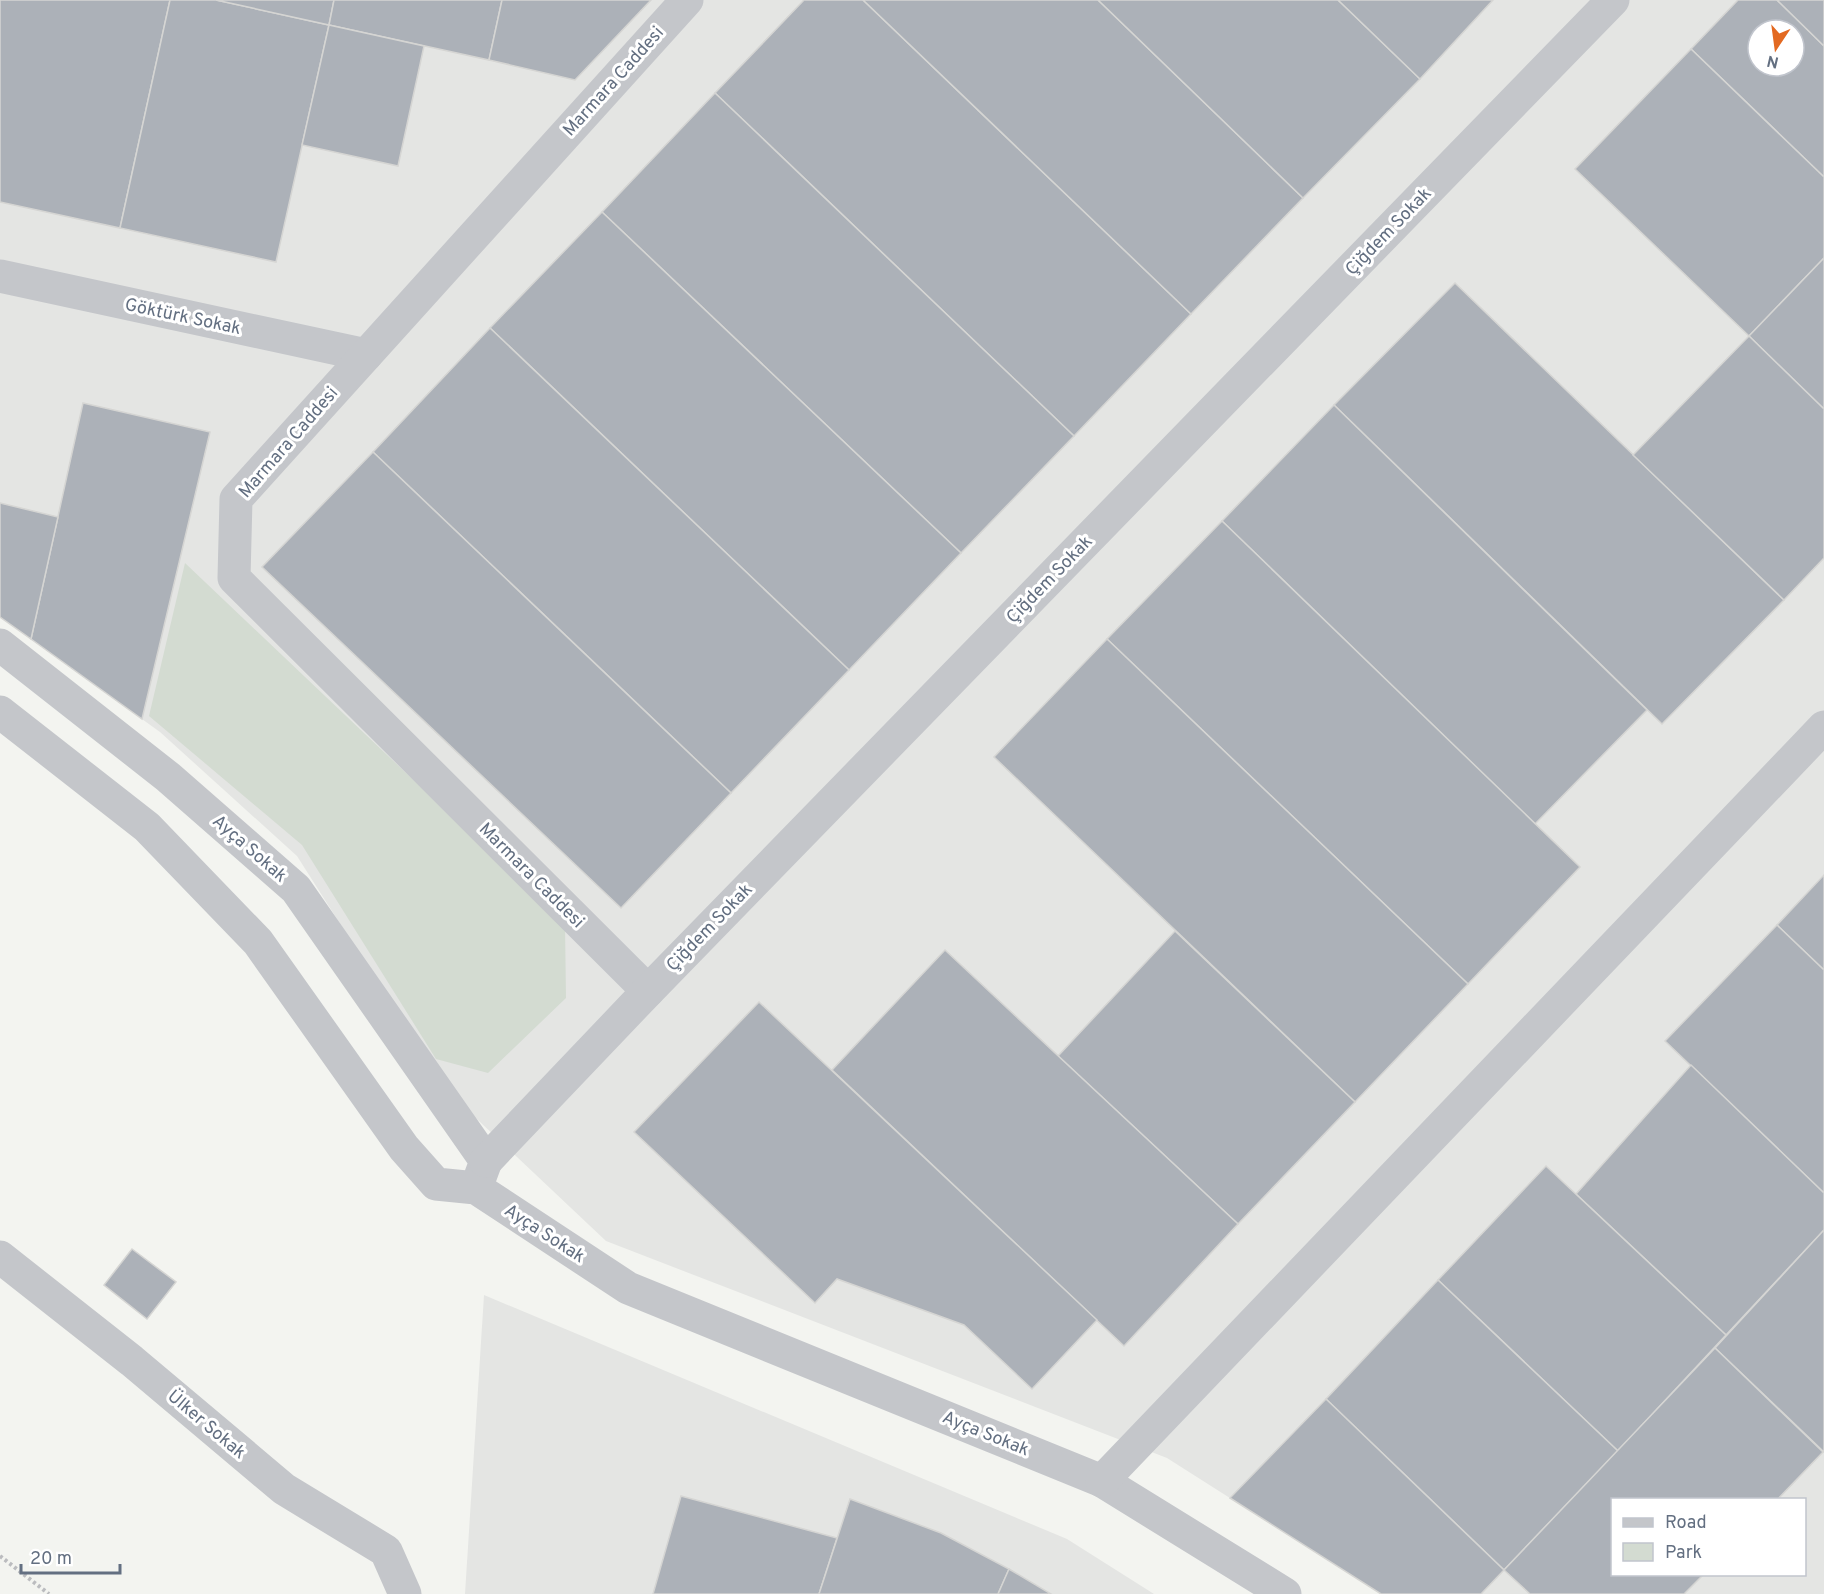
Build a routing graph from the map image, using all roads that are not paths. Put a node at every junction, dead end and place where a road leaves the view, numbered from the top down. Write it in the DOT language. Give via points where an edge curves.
graph roads {
  1 [pos="687,0"];
  2 [pos="1613,0"];
  3 [pos="0,276"];
  4 [pos="366,355"];
  5 [pos="0,645"];
  6 [pos="0,712"];
  7 [pos="1824,727"];
  8 [pos="648,991"];
  9 [pos="481,1174"];
  10 [pos="0,1257"];
  11 [pos="1102,1481"];
  12 [pos="405,1594"];
  13 [pos="1285,1594"];
  1 -- 4 [label="street, Marmara Caddesi"];
  2 -- 8 [label="street, Çiğdem Sokak"];
  3 -- 4 [label="street, Göktürk Sokak"];
  4 -- 8 [label="street, Marmara Caddesi" via="236,499 234,578"];
  5 -- 9 [label="street, Ayça Sokak" via="168,777 296,889"];
  6 -- 9 [label="street" via="147,827 258,942 404,1148 436,1184"];
  7 -- 11 [label="street"];
  8 -- 9 [label="street, Çiğdem Sokak"];
  9 -- 11 [label="street, Ayça Sokak" via="628,1288"];
  10 -- 12 [label="street, Ülker Sokak" via="284,1489 386,1551"];
  11 -- 13 [label="street, Ayça Sokak"];
}
